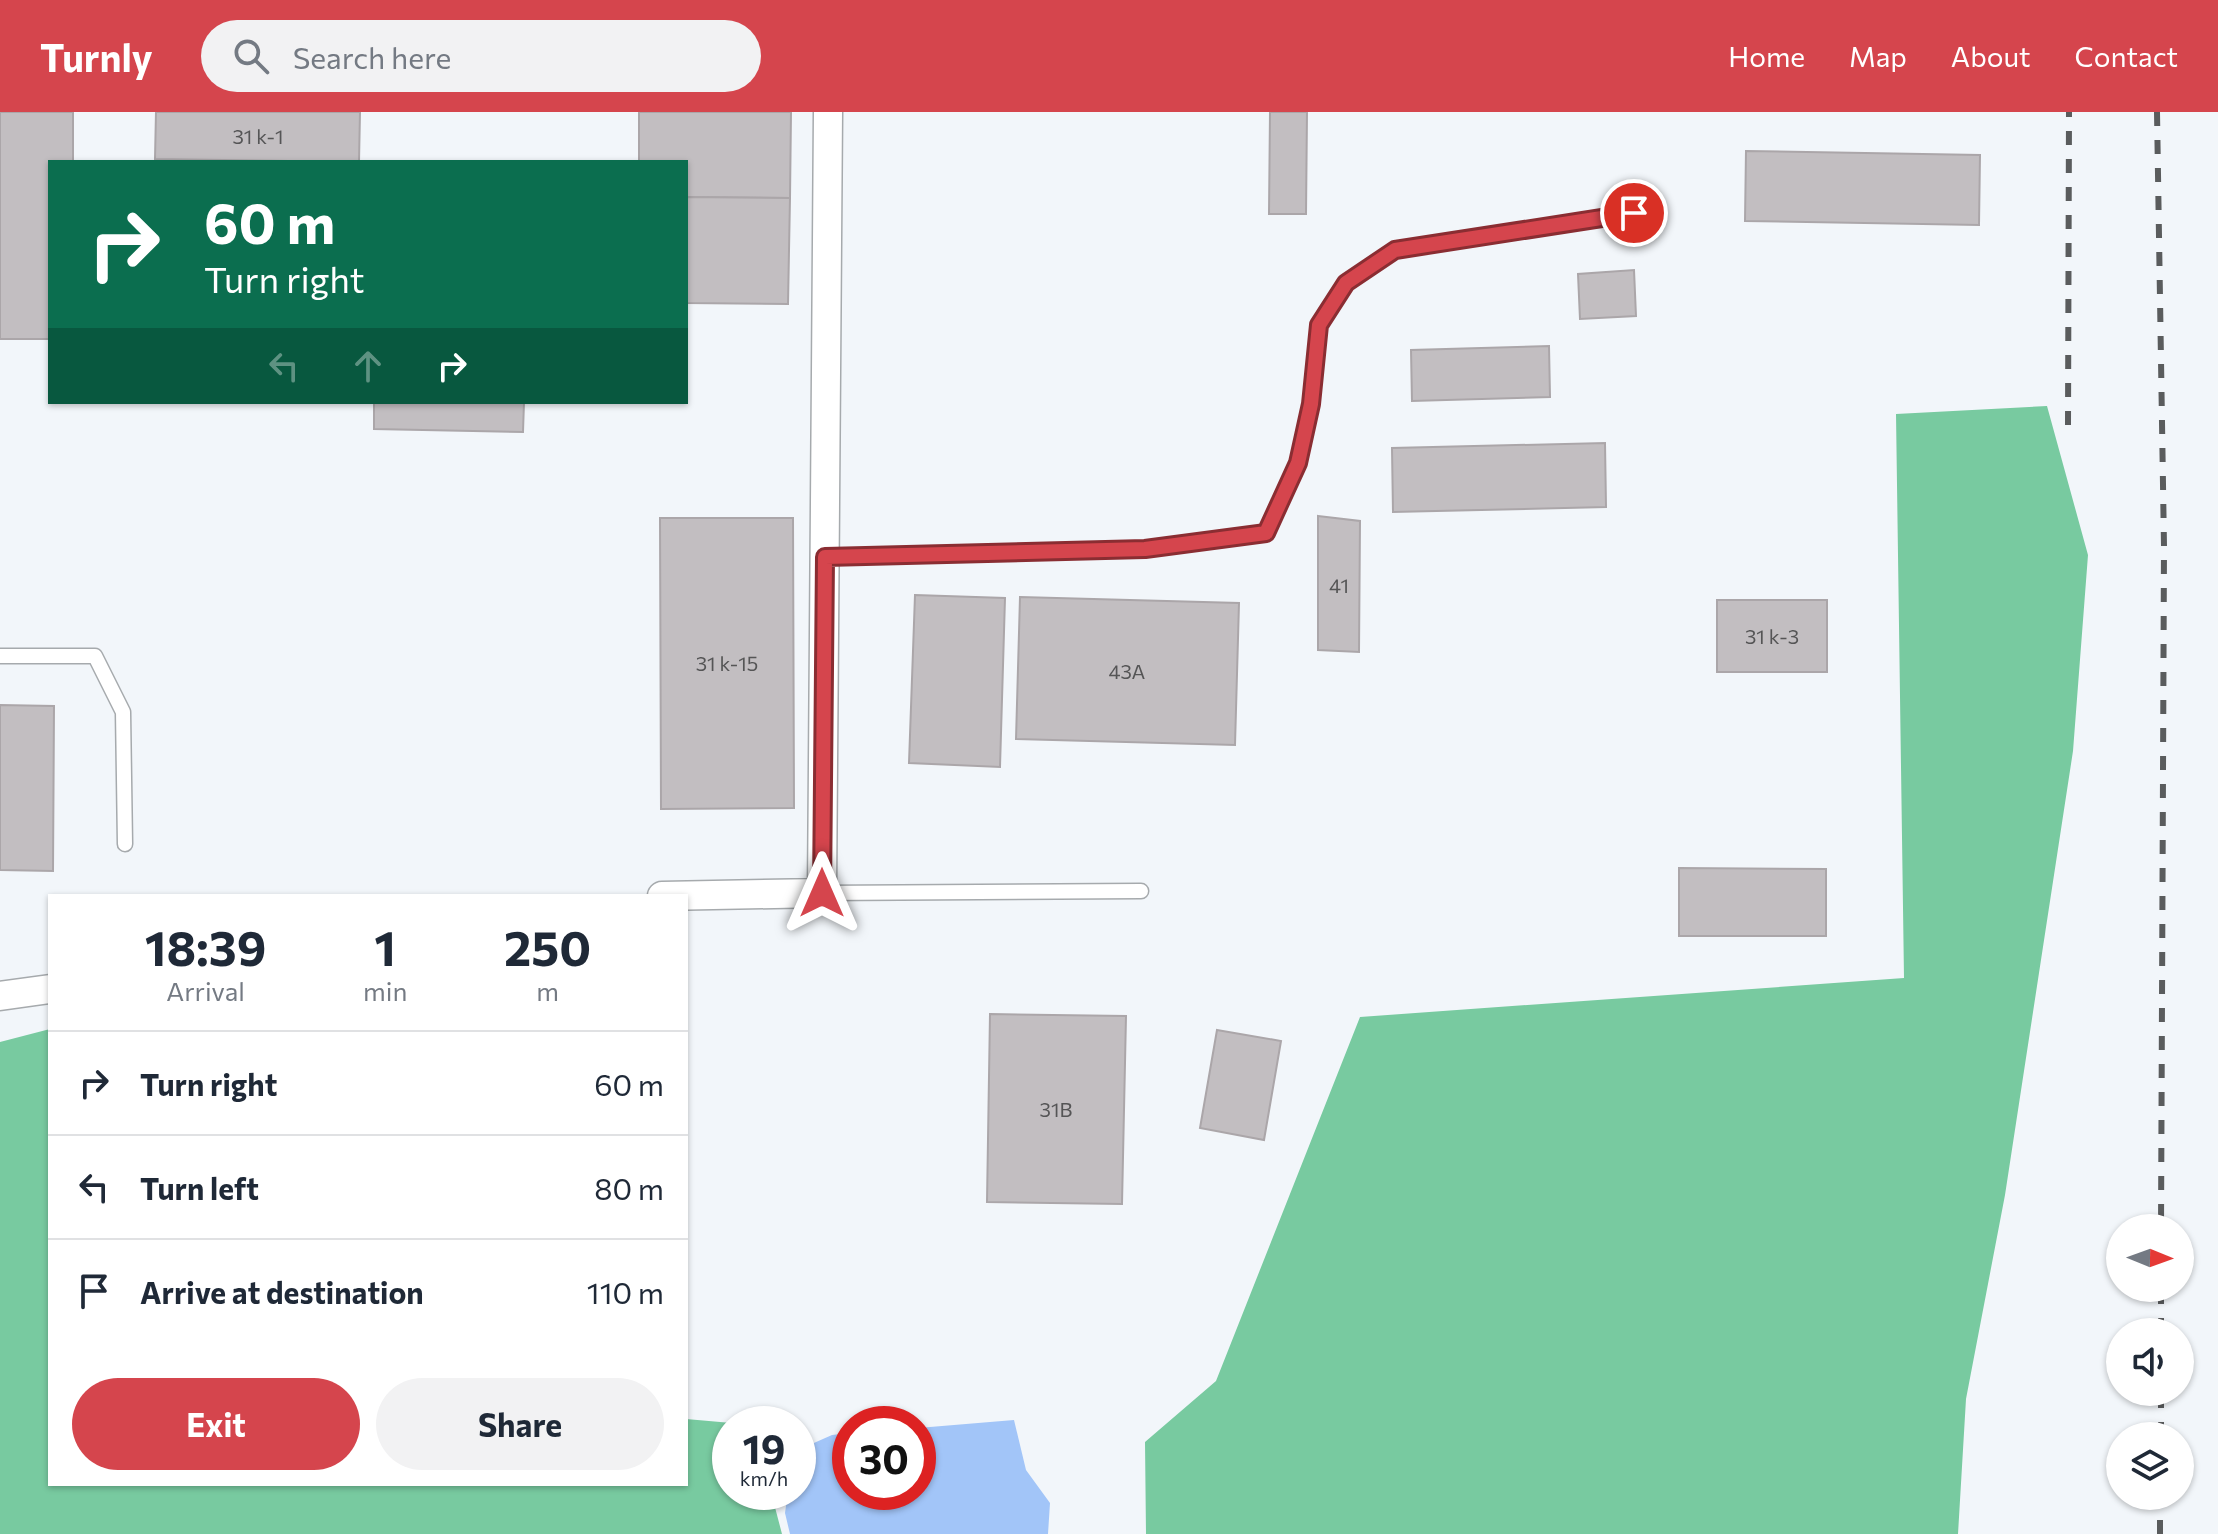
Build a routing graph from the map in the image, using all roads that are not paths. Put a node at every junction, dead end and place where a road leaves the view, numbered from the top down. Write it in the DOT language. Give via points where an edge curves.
graph roads {
  1 [pos="828,112"];
  2 [pos="1634,213"];
  3 [pos="825,557"];
  4 [pos="0,656"];
  5 [pos="125,844"];
  6 [pos="1141,891"];
  7 [pos="822,893"];
  8 [pos="688,896"];
  9 [pos="48,989"];
  10 [pos="0,996"];
  1 -- 3 [label="street"];
  2 -- 3 [label="lane" via="1395,250 1346,283 1319,325 1298,463 1266,533 1145,549"];
  3 -- 7 [label="street"];
  4 -- 5 [label="lane" via="95,656 123,712"];
  6 -- 7 [label="lane"];
  7 -- 8 [label="street"];
  9 -- 10 [label="street"];
}
